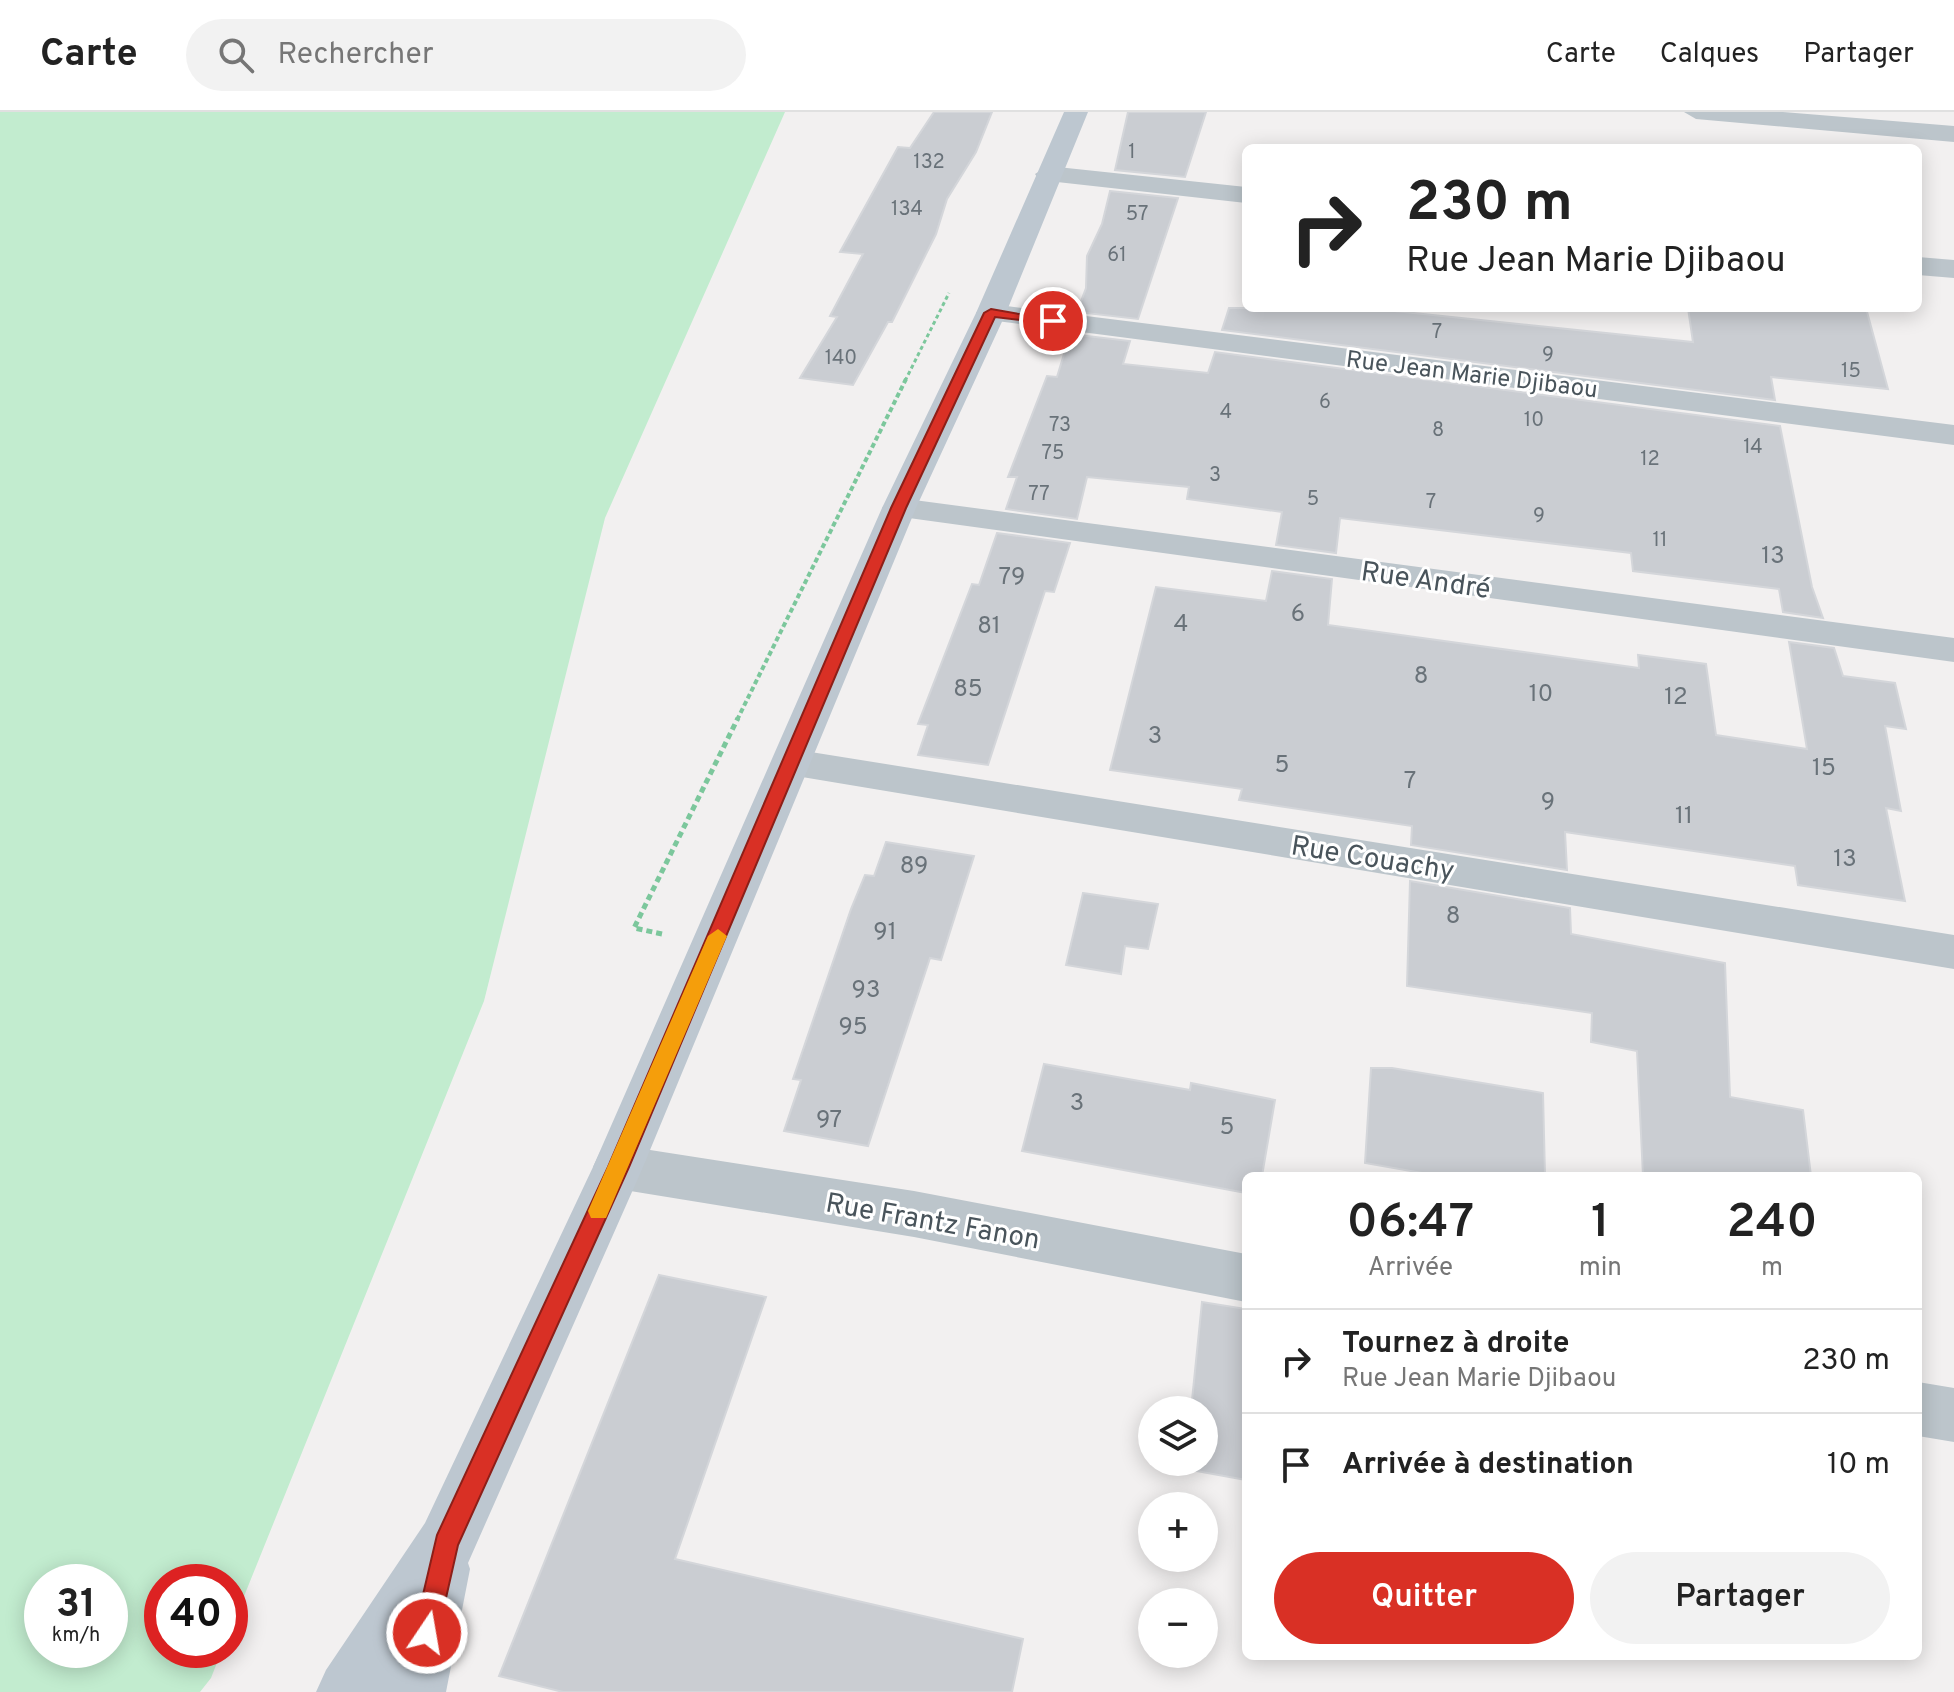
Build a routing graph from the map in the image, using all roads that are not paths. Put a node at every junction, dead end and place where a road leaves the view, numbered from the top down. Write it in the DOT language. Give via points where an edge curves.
graph roads {
  1 [pos="1076,112"];
  2 [pos="1696,112"];
  3 [pos="1954,134"];
  4 [pos="1048,174"];
  5 [pos="1242,195"];
  6 [pos="1922,266"];
  7 [pos="1954,269"];
  8 [pos="991,313"];
  9 [pos="1954,435"];
  10 [pos="899,508"];
  11 [pos="1954,650"];
  12 [pos="792,763"];
  13 [pos="1954,952"];
  14 [pos="618,1167"];
  15 [pos="1242,1277"];
  16 [pos="1922,1410"];
  17 [pos="1954,1415"];
  18 [pos="446,1544"];
  19 [pos="348,1692"];
  20 [pos="414,1692"];
  1 -- 4 [label="street"];
  2 -- 3 [label="street"];
  4 -- 5 [label="street"];
  4 -- 8 [label="street"];
  6 -- 7 [label="street"];
  8 -- 9 [label="street, Rue Jean Marie Djibaou"];
  8 -- 10 [label="street"];
  10 -- 11 [label="street, Rue André"];
  10 -- 12 [label="street"];
  12 -- 13 [label="street, Rue Couachy"];
  12 -- 14 [label="street"];
  14 -- 15 [label="street, Rue Frantz Fanon" via="914,1214"];
  14 -- 18 [label="street"];
  16 -- 17 [label="street"];
  18 -- 19 [label="street"];
  18 -- 20 [label="street"];
}
